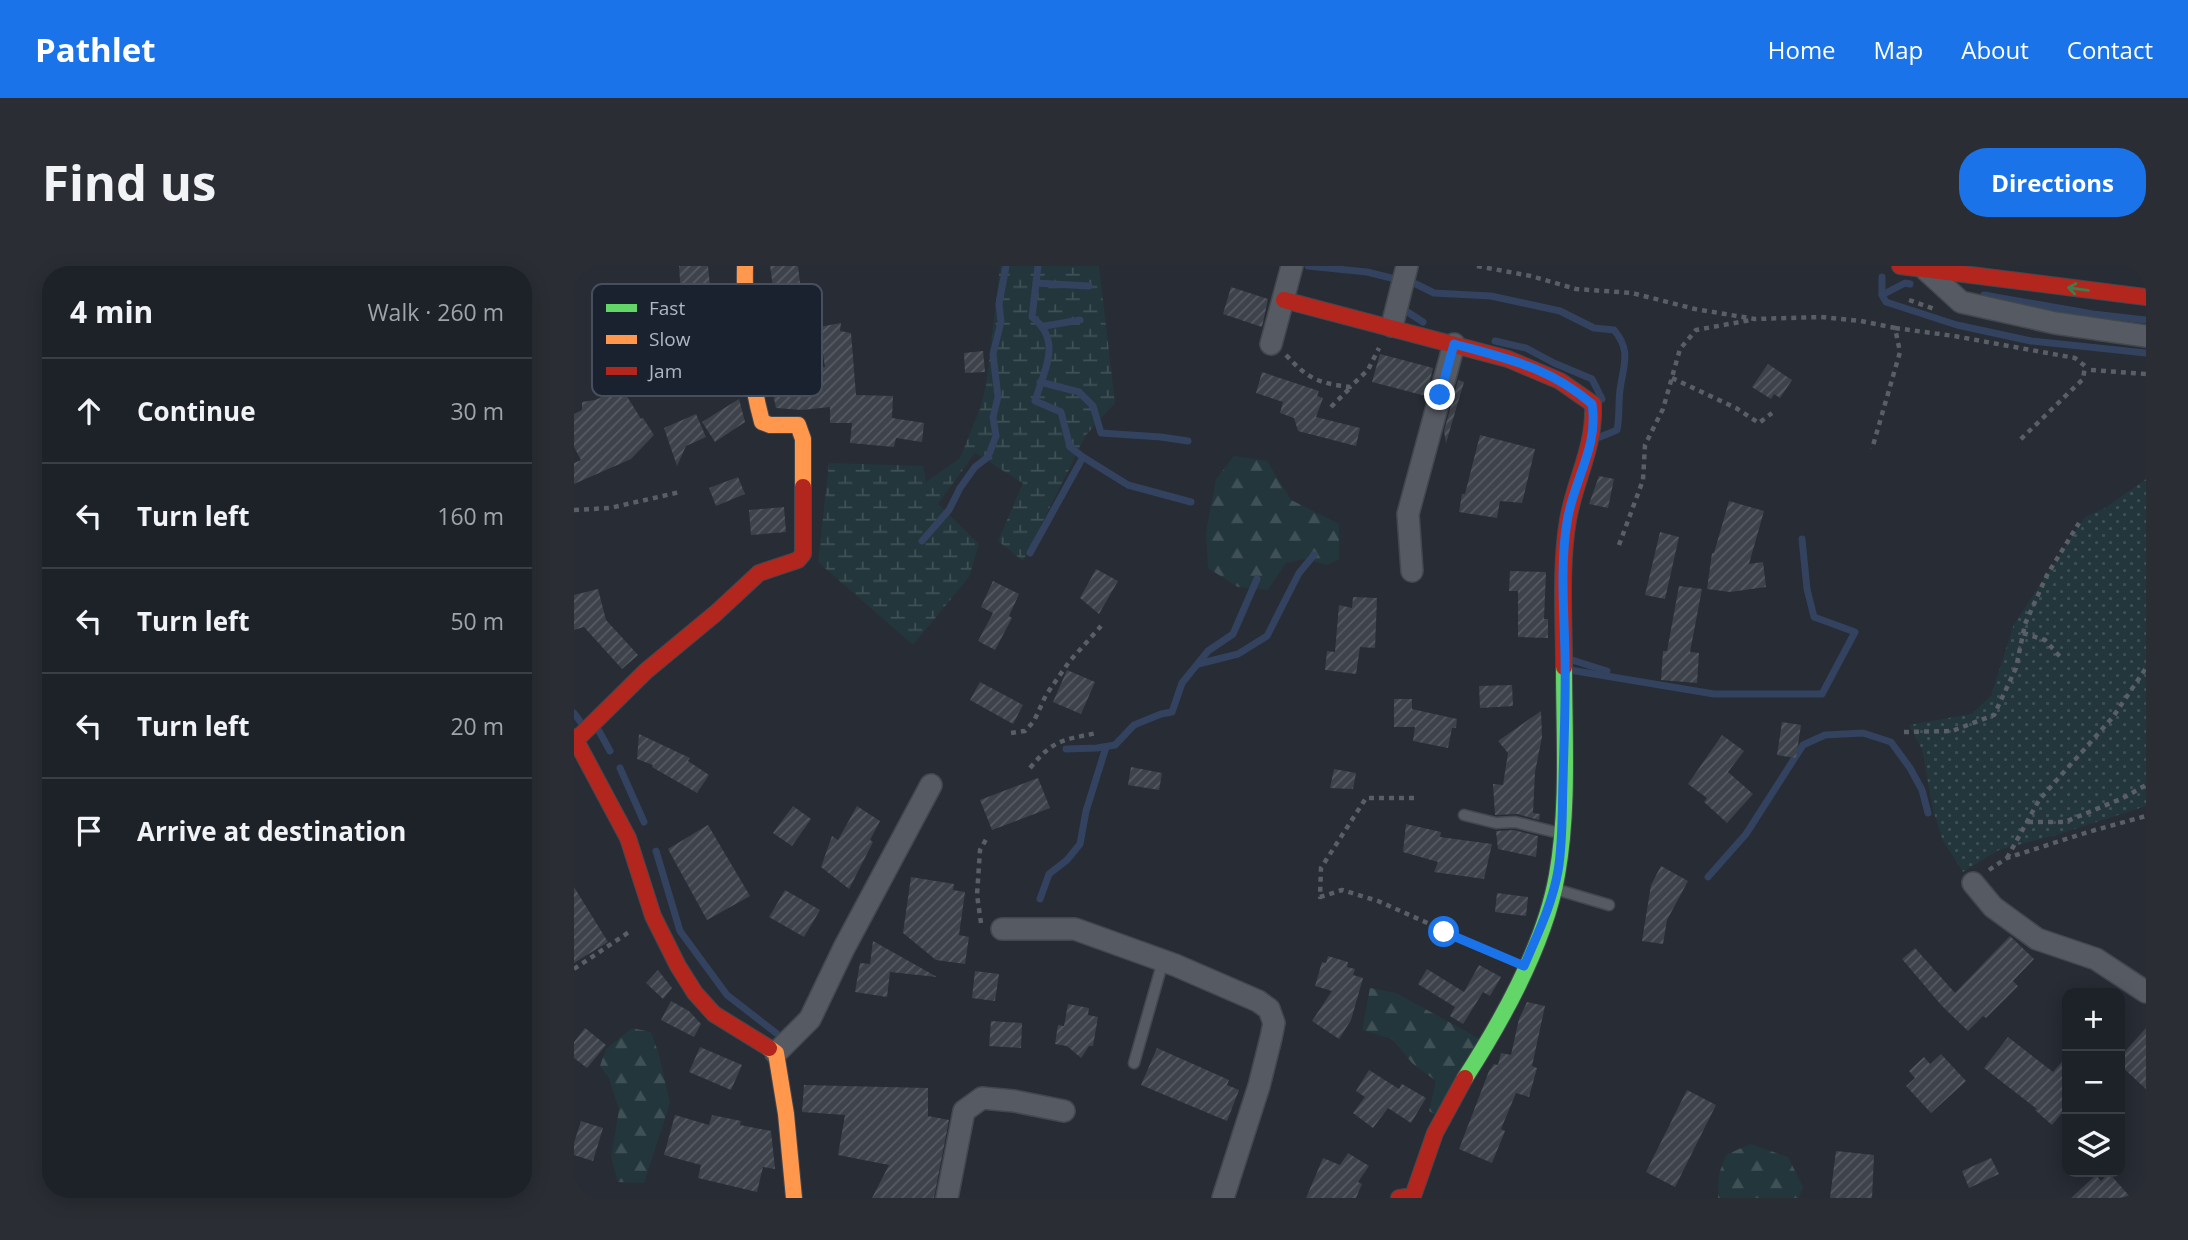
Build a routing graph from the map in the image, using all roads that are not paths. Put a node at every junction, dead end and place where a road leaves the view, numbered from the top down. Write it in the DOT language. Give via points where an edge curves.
graph roads {
  1 [pos="745,266"];
  2 [pos="1292,266"];
  3 [pos="1900,266"];
  4 [pos="1925,270"];
  5 [pos="1405,277"];
  6 [pos="744,284"];
  7 [pos="2146,297"];
  8 [pos="1284,300"];
  9 [pos="1399,328"];
  10 [pos="2146,336"];
  11 [pos="1271,344"];
  12 [pos="1454,344"];
  13 [pos="756,396"];
  14 [pos="1412,571"];
  15 [pos="575,739"];
  16 [pos="931,785"];
  17 [pos="1464,815"];
  18 [pos="1561,833"];
  19 [pos="1973,883"];
  20 [pos="1554,889"];
  21 [pos="1609,905"];
  22 [pos="1002,929"];
  23 [pos="1163,961"];
  24 [pos="2146,992"];
  25 [pos="776,1054"];
  26 [pos="1134,1063"];
  27 [pos="1064,1111"];
  28 [pos="794,1198"];
  29 [pos="947,1198"];
  30 [pos="1223,1198"];
  31 [pos="1399,1198"];
  1 -- 6 [label="main road"];
  2 -- 8 [label="street"];
  3 -- 4 [label="main road"];
  7 -- 4 [label="main road, one-way"];
  4 -- 10 [label="street" via="1961,302 2054,323"];
  5 -- 9 [label="street"];
  8 -- 9 [label="main road"];
  8 -- 11 [label="street"];
  9 -- 12 [label="main road"];
  12 -- 14 [label="street" via="1408,514"];
  12 -- 18 [label="main road" via="1533,367 1571,386 1592,404 1591,448 1566,522"];
  13 -- 15 [label="main road" via="762,422 798,425 803,439 803,554 798,560 759,573"];
  15 -- 25 [label="main road" via="628,838 653,916 695,993 714,1014"];
  16 -- 25 [label="street" via="810,1019"];
  17 -- 18 [label="lane"];
  18 -- 20 [label="main road"];
  19 -- 24 [label="street" via="1993,907 2037,939 2096,959"];
  20 -- 21 [label="lane"];
  20 -- 31 [label="main road" via="1491,1036 1445,1110 1413,1196"];
  22 -- 23 [label="street" via="1075,929"];
  23 -- 26 [label="lane"];
  23 -- 30 [label="street" via="1258,1001 1269,1009 1273,1023 1259,1086"];
  25 -- 28 [label="main road"];
  27 -- 29 [label="street" via="982,1098 964,1111"];
}
